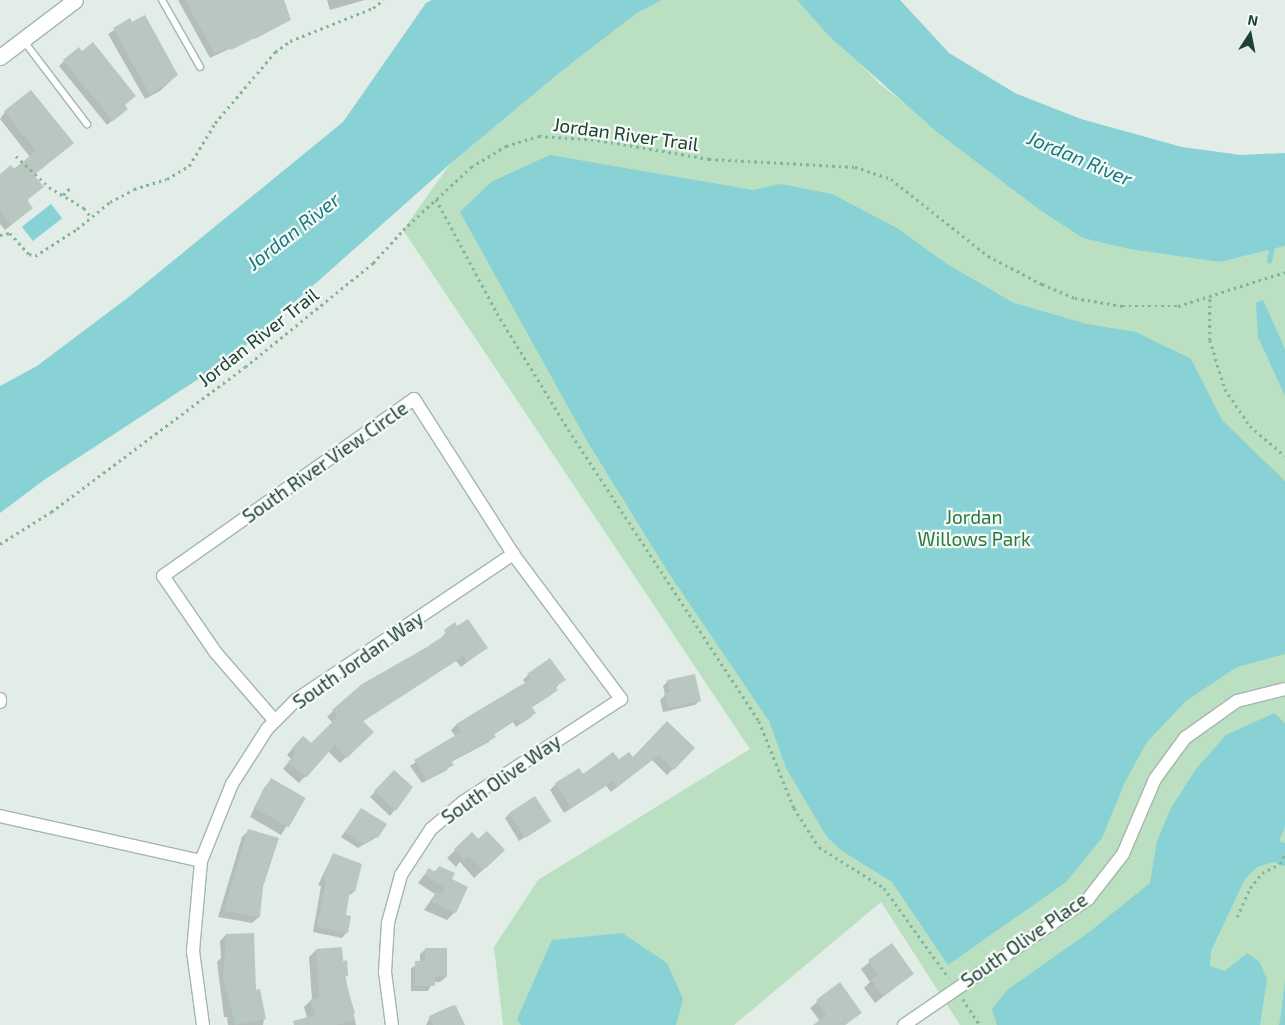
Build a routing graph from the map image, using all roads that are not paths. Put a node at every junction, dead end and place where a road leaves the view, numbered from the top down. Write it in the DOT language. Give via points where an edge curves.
graph roads {
  1 [pos="75,0"];
  2 [pos="162,0"];
  3 [pos="22,39"];
  4 [pos="0,57"];
  5 [pos="200,67"];
  6 [pos="88,124"];
  7 [pos="513,554"];
  8 [pos="1285,689"];
  9 [pos="621,699"];
  10 [pos="275,721"];
  11 [pos="0,816"];
  12 [pos="201,861"];
  13 [pos="203,1025"];
  14 [pos="392,1025"];
  15 [pos="904,1025"];
  1 -- 3 [label="street"];
  2 -- 5 [label="lane"];
  3 -- 4 [label="street"];
  3 -- 6 [label="lane"];
  7 -- 9 [label="street, South River View Circle"];
  7 -- 10 [label="street, South Jordan Way" via="296,700"];
  7 -- 10 [label="street, South River View Circle" via="414,399 163,576 216,653"];
  8 -- 15 [label="street, South Olive Place" via="1237,701 1185,738 1155,779 1123,854 1088,899"];
  9 -- 14 [label="street, South Olive Way" via="463,802 431,829 400,875 388,923 385,972"];
  10 -- 12 [label="street, South Jordan Way" via="232,784"];
  11 -- 12 [label="street"];
  12 -- 13 [label="street, South Jordan Way" via="193,951"];
}
